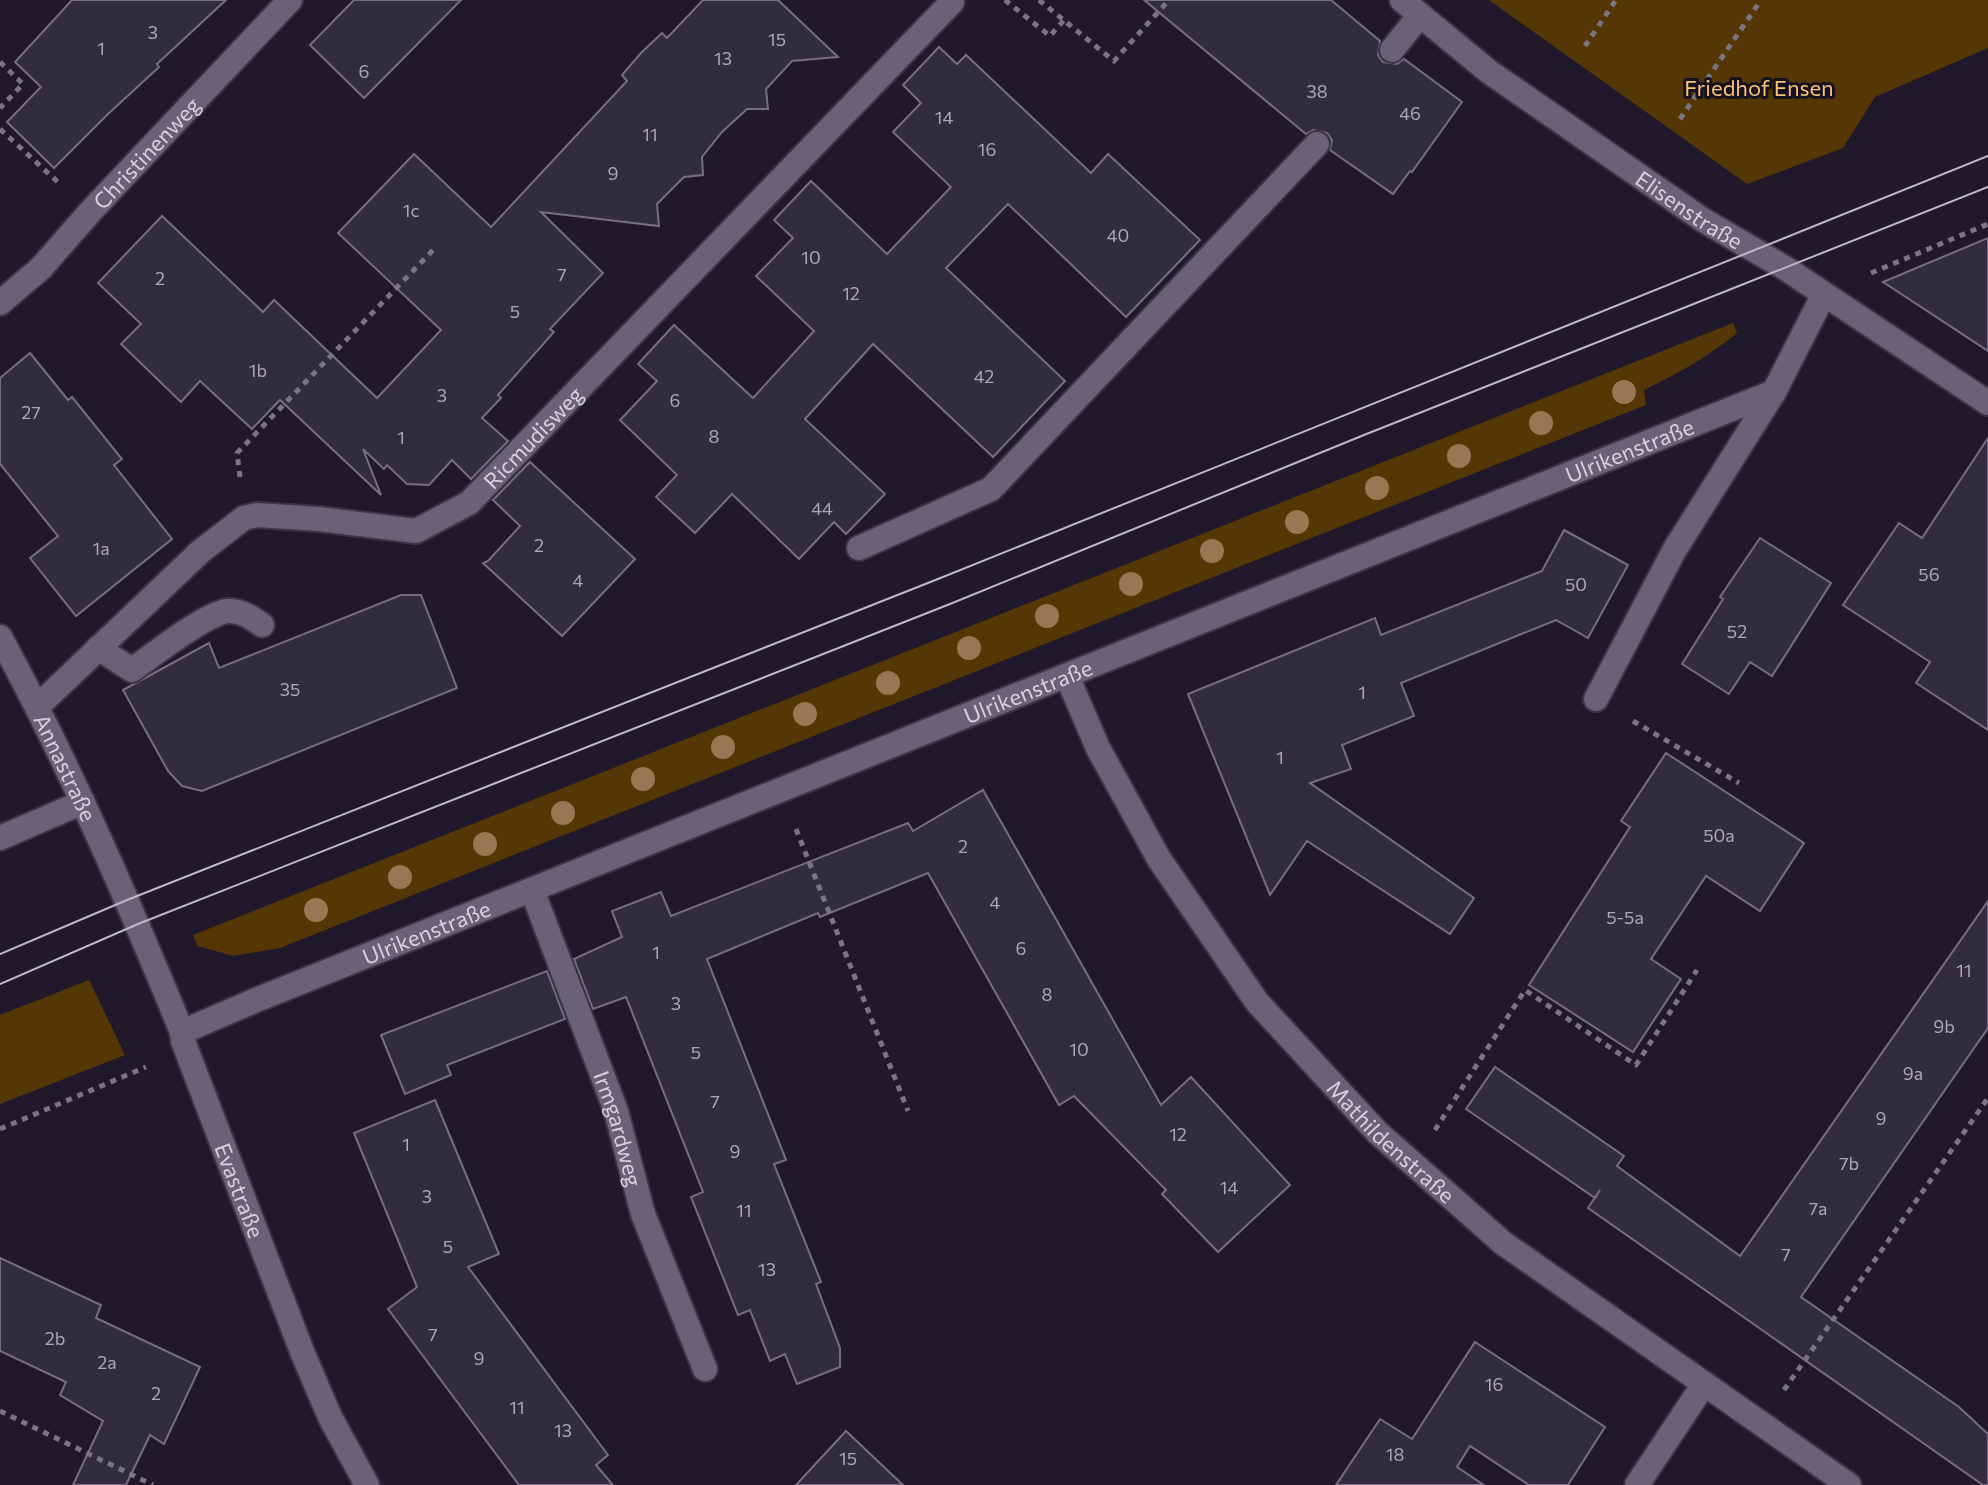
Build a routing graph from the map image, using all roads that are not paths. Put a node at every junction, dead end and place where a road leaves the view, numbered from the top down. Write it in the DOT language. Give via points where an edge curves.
graph roads {
  1 [pos="290,0"];
  2 [pos="952,2"];
  3 [pos="1411,8"];
  4 [pos="1392,50"];
  5 [pos="1317,144"];
  6 [pos="1823,296"];
  7 [pos="0,303"];
  8 [pos="1774,392"];
  9 [pos="1988,403"];
  10 [pos="859,548"];
  11 [pos="262,625"];
  12 [pos="0,637"];
  13 [pos="98,648"];
  14 [pos="1067,676"];
  15 [pos="1596,699"];
  16 [pos="38,706"];
  17 [pos="83,802"];
  18 [pos="0,838"];
  19 [pos="532,890"];
  20 [pos="127,900"];
  21 [pos="182,1037"];
  22 [pos="705,1369"];
  23 [pos="1704,1384"];
  24 [pos="357,1482"];
  25 [pos="1637,1485"];
  26 [pos="1849,1485"];
  1 -- 7 [label="street, Christinenweg" via="41,268"];
  2 -- 13 [label="street, Ricmudisweg" via="469,503 416,531 319,519 244,518"];
  3 -- 4 [label="street"];
  3 -- 6 [label="street, Elisenstraße" via="1501,80"];
  5 -- 10 [label="street" via="991,489"];
  6 -- 8 [label="street"];
  6 -- 9 [label="street, Elisenstraße"];
  8 -- 14 [label="street, Ulrikenstraße"];
  8 -- 15 [label="street" via="1675,549"];
  11 -- 13 [label="street" via="230,611 211,616 132,670"];
  12 -- 16 [label="street, Annastraße"];
  13 -- 16 [label="street"];
  14 -- 19 [label="street, Ulrikenstraße"];
  14 -- 23 [label="street, Mathildenstraße" via="1098,748 1159,859 1257,1002 1377,1132 1503,1243"];
  16 -- 17 [label="street, Annastraße"];
  17 -- 18 [label="street"];
  17 -- 20 [label="street, Annastraße"];
  19 -- 21 [label="street, Ulrikenstraße"];
  19 -- 22 [label="street, Irmgardweg" via="616,1111 643,1214"];
  20 -- 21 [label="street, Evastraße"];
  21 -- 24 [label="street, Evastraße"];
  23 -- 25 [label="street"];
  23 -- 26 [label="street, Mathildenstraße"];
}
